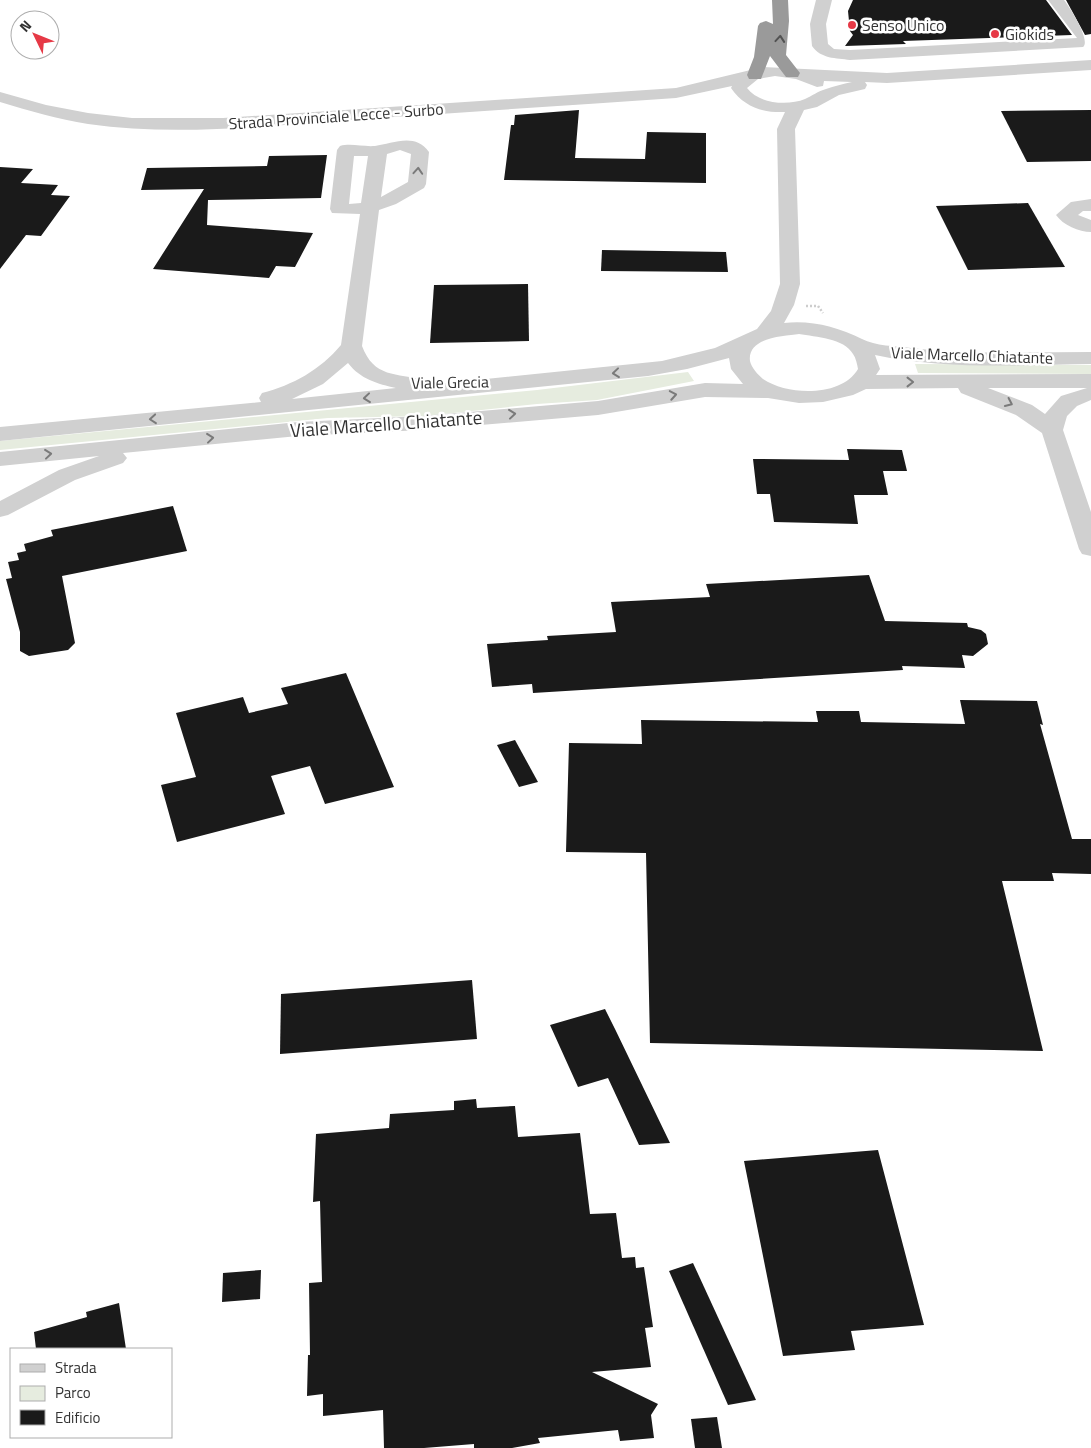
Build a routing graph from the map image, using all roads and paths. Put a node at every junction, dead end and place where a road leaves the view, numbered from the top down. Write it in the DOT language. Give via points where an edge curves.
graph roads {
  1 [pos="765,0"];
  2 [pos="780,0"];
  3 [pos="824,0"];
  4 [pos="1056,0"];
  5 [pos="1087,45"];
  6 [pos="1000,48"];
  7 [pos="1091,64"];
  8 [pos="1014,70"];
  9 [pos="798,74"];
  10 [pos="751,76"];
  11 [pos="887,78"];
  12 [pos="676,93"];
  13 [pos="823,95"];
  14 [pos="0,97"];
  15 [pos="764,104"];
  16 [pos="797,106"];
  17 [pos="786,129"];
  18 [pos="378,151"];
  19 [pos="1091,205"];
  20 [pos="370,208"];
  21 [pos="1091,226"];
  22 [pos="790,284"];
  23 [pos="835,334"];
  24 [pos="756,338"];
  25 [pos="854,344"];
  26 [pos="351,346"];
  27 [pos="1091,358"];
  28 [pos="536,381"];
  29 [pos="1091,381"];
  30 [pos="861,382"];
  31 [pos="946,382"];
  32 [pos="771,391"];
  33 [pos="1091,393"];
  34 [pos="214,413"];
  35 [pos="1052,430"];
  36 [pos="0,434"];
  37 [pos="168,442"];
  38 [pos="0,459"];
  39 [pos="0,510"];
  40 [pos="1091,549"];
  1 -- 10 [label="highway" via="768,9 762,58"];
  9 -- 2 [label="highway, one-way" via="778,55"];
  3 -- 6 [label="street" via="818,24 820,46 830,53 850,56"];
  4 -- 5 [label="street" via="1086,38"];
  5 -- 6 [label="street"];
  6 -- 8 [label="street"];
  7 -- 8 [label="street"];
  8 -- 11 [label="street"];
  9 -- 10 [label="street, Strada Provinciale Lecce - Surbo" via="773,72"];
  9 -- 11 [label="street"];
  9 -- 13 [label="street" via="821,84"];
  10 -- 12 [label="street, Strada Provinciale Lecce - Surbo"];
  10 -- 15 [label="street" via="741,83 742,94"];
  11 -- 13 [label="street"];
  12 -- 14 [label="street, Strada Provinciale Lecce - Surbo" via="180,124 97,120 42,110"];
  12 -- 15 [label="street, Strada Provinciale Lecce - Surbo"];
  13 -- 16 [label="street, Strada Provinciale Lecce - Surbo" via="818,100"];
  15 -- 16 [label="street, Strada Provinciale Lecce - Surbo"];
  15 -- 17 [label="street"];
  16 -- 17 [label="street"];
  17 -- 22 [label="street"];
  18 -- 20 [label="street"];
  18 -- 20 [label="street" via="346,150 339,210"];
  20 -- 18 [label="street, one-way" via="402,195 417,184 420,152 410,145 391,146"];
  19 -- 21 [label="street" via="1078,206 1065,215 1084,226"];
  20 -- 26 [label="street"];
  22 -- 23 [label="street" via="814,322"];
  22 -- 24 [label="street" via="785,306 776,323"];
  23 -- 24 [label="street, Viale Marcello Chiatante" via="799,328"];
  23 -- 25 [label="street, Viale Marcello Chiatante"];
  24 -- 28 [label="street, Viale Marcello Chiatante, one-way" via="718,356 691,363"];
  24 -- 32 [label="street, Viale Marcello Chiatante" via="740,352 739,362 744,373 755,383"];
  25 -- 27 [label="street, Viale Marcello Chiatante" via="882,351 978,358"];
  25 -- 30 [label="street, Viale Marcello Chiatante" via="869,363 868,373"];
  26 -- 28 [label="street, Viale Grecia" via="356,360 389,381 417,386 472,381"];
  26 -- 34 [label="street" via="339,362 291,393"];
  28 -- 34 [label="street, Viale Marcello Chiatante, one-way"];
  29 -- 31 [label="street, Viale Marcello Chiatante"];
  30 -- 31 [label="street, Viale Marcello Chiatante, one-way"];
  30 -- 32 [label="street, Viale Marcello Chiatante" via="832,396 812,398"];
  31 -- 35 [label="street, one-way" via="980,391 1024,410"];
  37 -- 32 [label="street, Viale Marcello Chiatante, one-way" via="298,428 422,423 598,408 705,390"];
  33 -- 35 [label="street" via="1069,401 1056,414"];
  34 -- 36 [label="street, Viale Marcello Chiatante, one-way"];
  35 -- 40 [label="street"];
  38 -- 37 [label="street, Viale Marcello Chiatante, one-way"];
  37 -- 39 [label="street" via="67,475"];
}
